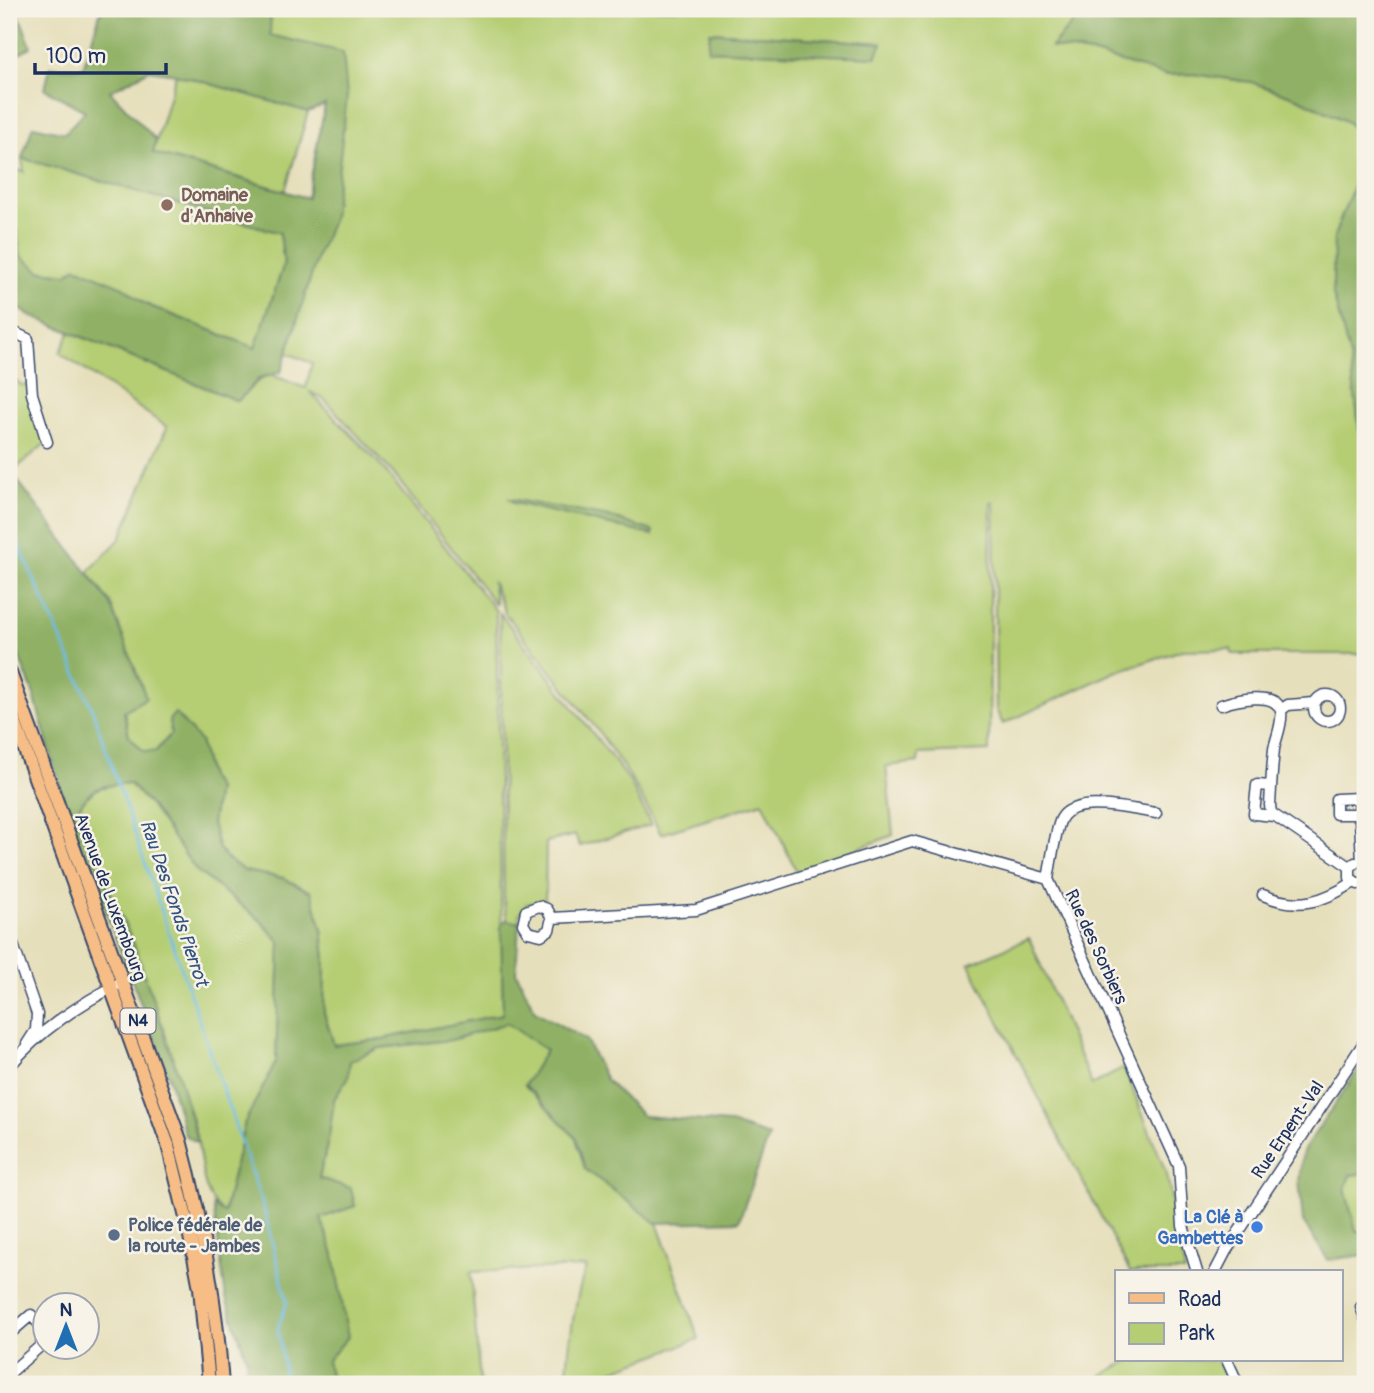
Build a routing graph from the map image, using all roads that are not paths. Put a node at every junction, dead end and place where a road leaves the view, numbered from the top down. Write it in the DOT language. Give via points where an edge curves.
graph roads {
  1 [pos="9,330"];
  2 [pos="47,442"];
  3 [pos="9,670"];
  4 [pos="1314,703"];
  5 [pos="1221,705"];
  6 [pos="9,706"];
  7 [pos="1281,710"];
  8 [pos="1271,786"];
  9 [pos="1156,813"];
  10 [pos="1360,814"];
  11 [pos="1273,816"];
  12 [pos="1364,863"];
  13 [pos="1350,867"];
  14 [pos="1048,879"];
  15 [pos="1353,882"];
  16 [pos="1365,882"];
  17 [pos="1264,895"];
  18 [pos="552,918"];
  19 [pos="9,933"];
  20 [pos="117,985"];
  21 [pos="1365,1041"];
  22 [pos="21,1052"];
  23 [pos="9,1061"];
  24 [pos="9,1067"];
  25 [pos="1196,1270"];
  26 [pos="1216,1270"];
  27 [pos="1361,1307"];
  28 [pos="32,1316"];
  29 [pos="1365,1318"];
  30 [pos="9,1334"];
  31 [pos="32,1353"];
  32 [pos="1228,1362"];
  33 [pos="9,1370"];
  34 [pos="209,1384"];
  35 [pos="222,1384"];
  36 [pos="1238,1384"];
  1 -- 2 [label="street" via="28,339 32,394"];
  3 -- 20 [label="main road, Avenue de Luxembourg / N4"];
  4 -- 7 [label="street"];
  5 -- 7 [label="street" via="1265,698"];
  6 -- 20 [label="main road, Avenue de Luxembourg / N4"];
  7 -- 8 [label="street"];
  8 -- 11 [label="street"];
  8 -- 11 [label="street" via="1256,785 1254,814"];
  9 -- 14 [label="street" via="1086,805 1073,808 1061,819"];
  10 -- 12 [label="street"];
  11 -- 13 [label="street"];
  12 -- 13 [label="street"];
  13 -- 15 [label="street"];
  14 -- 18 [label="street, Rue des Sorbiers" via="912,841 696,910"];
  14 -- 25 [label="street, Rue des Sorbiers" via="1179,1166 1183,1226"];
  15 -- 16 [label="street"];
  15 -- 17 [label="street" via="1335,894 1308,902 1282,903"];
  19 -- 22 [label="street" via="37,1014 36,1030"];
  20 -- 22 [label="street" via="76,1009"];
  20 -- 34 [label="main road, Avenue de Luxembourg / N4" via="180,1188 200,1288"];
  20 -- 35 [label="main road, Avenue de Luxembourg / N4" via="169,1107 192,1184 216,1307"];
  21 -- 26 [label="street, Rue Erpent-Val"];
  22 -- 23 [label="street"];
  22 -- 24 [label="street"];
  27 -- 29 [label="street"];
  28 -- 30 [label="street"];
  31 -- 33 [label="street"];
  32 -- 36 [label="street"];
}
